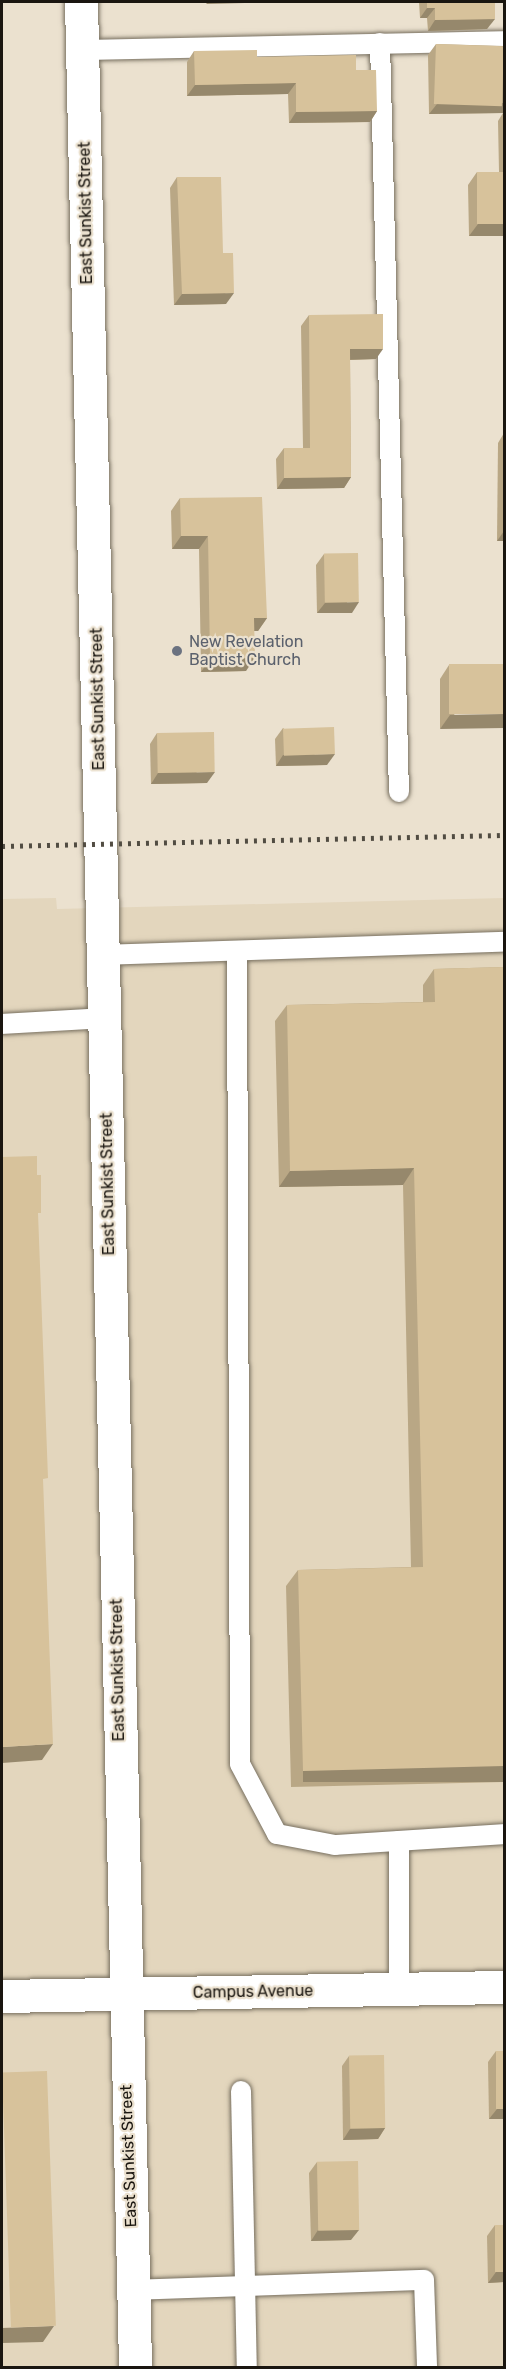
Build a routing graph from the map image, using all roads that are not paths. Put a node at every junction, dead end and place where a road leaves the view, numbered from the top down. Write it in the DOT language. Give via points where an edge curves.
graph roads {
  1 [pos="81,2"];
  2 [pos="504,40"];
  3 [pos="380,43"];
  4 [pos="82,50"];
  5 [pos="399,792"];
  6 [pos="504,942"];
  7 [pos="237,951"];
  8 [pos="103,955"];
  9 [pos="105,1018"];
  10 [pos="2,1024"];
  11 [pos="504,1834"];
  12 [pos="399,1841"];
  13 [pos="504,1987"];
  14 [pos="399,1989"];
  15 [pos="125,1995"];
  16 [pos="2,1996"];
  17 [pos="242,2091"];
  18 [pos="245,2286"];
  19 [pos="133,2290"];
  20 [pos="135,2367"];
  21 [pos="247,2367"];
  22 [pos="427,2367"];
  1 -- 4 [label="street, East Sunkist Street"];
  2 -- 3 [label="lane"];
  3 -- 4 [label="lane"];
  3 -- 5 [label="lane"];
  4 -- 8 [label="street, East Sunkist Street"];
  6 -- 7 [label="lane"];
  7 -- 8 [label="lane"];
  7 -- 12 [label="lane" via="240,1764 277,1834 335,1845"];
  8 -- 9 [label="street, East Sunkist Street"];
  9 -- 10 [label="lane"];
  9 -- 15 [label="street, East Sunkist Street"];
  11 -- 12 [label="lane"];
  12 -- 14 [label="lane"];
  13 -- 14 [label="street, Campus Avenue"];
  14 -- 15 [label="street, Campus Avenue"];
  15 -- 16 [label="street, Campus Avenue"];
  15 -- 19 [label="street, East Sunkist Street"];
  17 -- 18 [label="lane"];
  18 -- 19 [label="lane"];
  18 -- 21 [label="lane"];
  18 -- 22 [label="lane" via="424,2280"];
  19 -- 20 [label="street, East Sunkist Street"];
}
